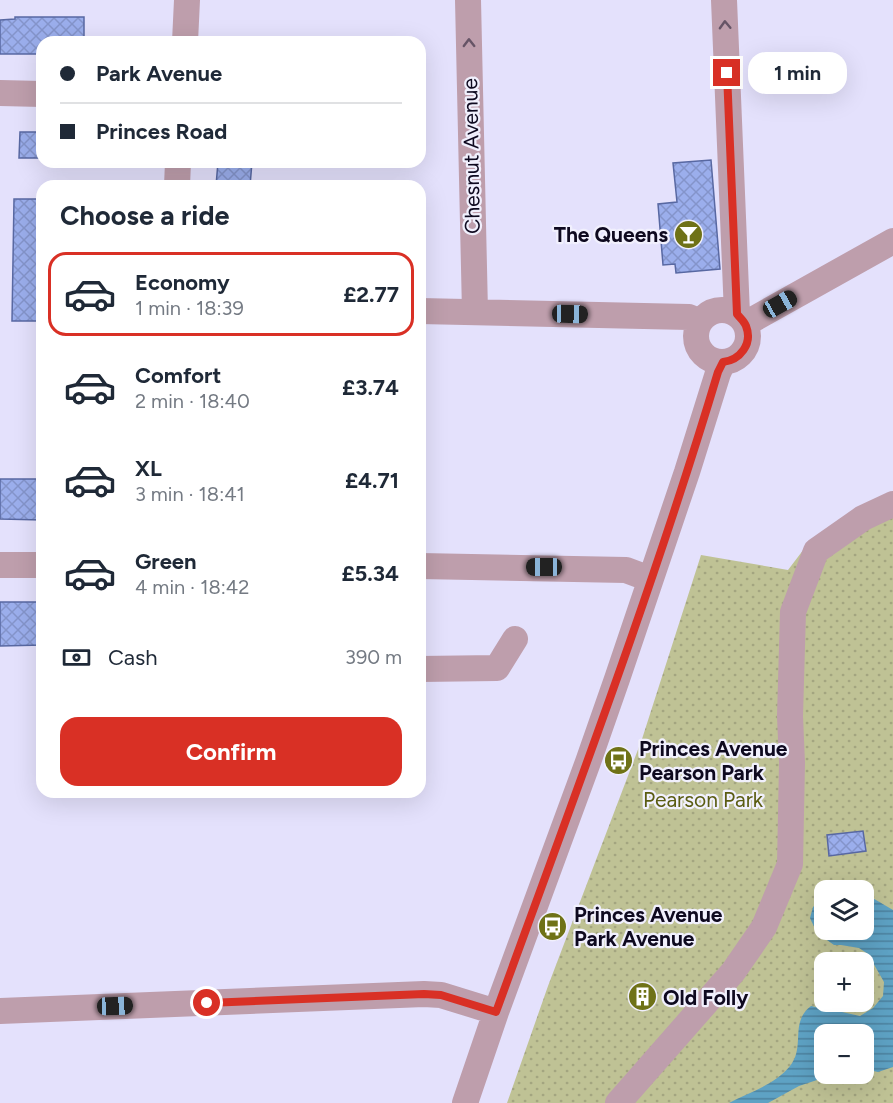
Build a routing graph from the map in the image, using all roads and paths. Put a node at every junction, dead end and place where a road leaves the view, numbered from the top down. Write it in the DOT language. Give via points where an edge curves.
graph roads {
  1 [pos="187,0"];
  2 [pos="468,0"];
  3 [pos="724,0"];
  4 [pos="185,36"];
  5 [pos="0,93"];
  6 [pos="36,94"];
  7 [pos="893,241"];
  8 [pos="426,311"];
  9 [pos="475,312"];
  10 [pos="741,319"];
  11 [pos="699,321"];
  12 [pos="723,362"];
  13 [pos="893,504"];
  14 [pos="0,565"];
  15 [pos="36,565"];
  16 [pos="426,566"];
  17 [pos="650,579"];
  18 [pos="515,639"];
  19 [pos="426,669"];
  20 [pos="0,1011"];
  21 [pos="496,1012"];
  22 [pos="465,1103"];
  23 [pos="618,1103"];
  1 -- 4 [label="street"];
  9 -- 2 [label="street, Chesnut Avenue, one-way"];
  10 -- 3 [label="street, one-way"];
  5 -- 6 [label="street"];
  7 -- 10 [label="street"];
  8 -- 9 [label="street"];
  9 -- 11 [label="street" via="689,317"];
  10 -- 11 [label="street" via="728,310 719,310"];
  10 -- 12 [label="street" via="748,333 746,346 737,357"];
  11 -- 12 [label="street" via="695,334 700,353"];
  12 -- 17 [label="street"];
  13 -- 23 [label="street" via="863,518 816,550 793,612 789,864 764,927 734,972"];
  14 -- 15 [label="street"];
  16 -- 17 [label="street" via="626,570"];
  17 -- 21 [label="street"];
  18 -- 19 [label="street" via="497,668"];
  20 -- 21 [label="street" via="424,994 441,995"];
  21 -- 22 [label="street"];
}
